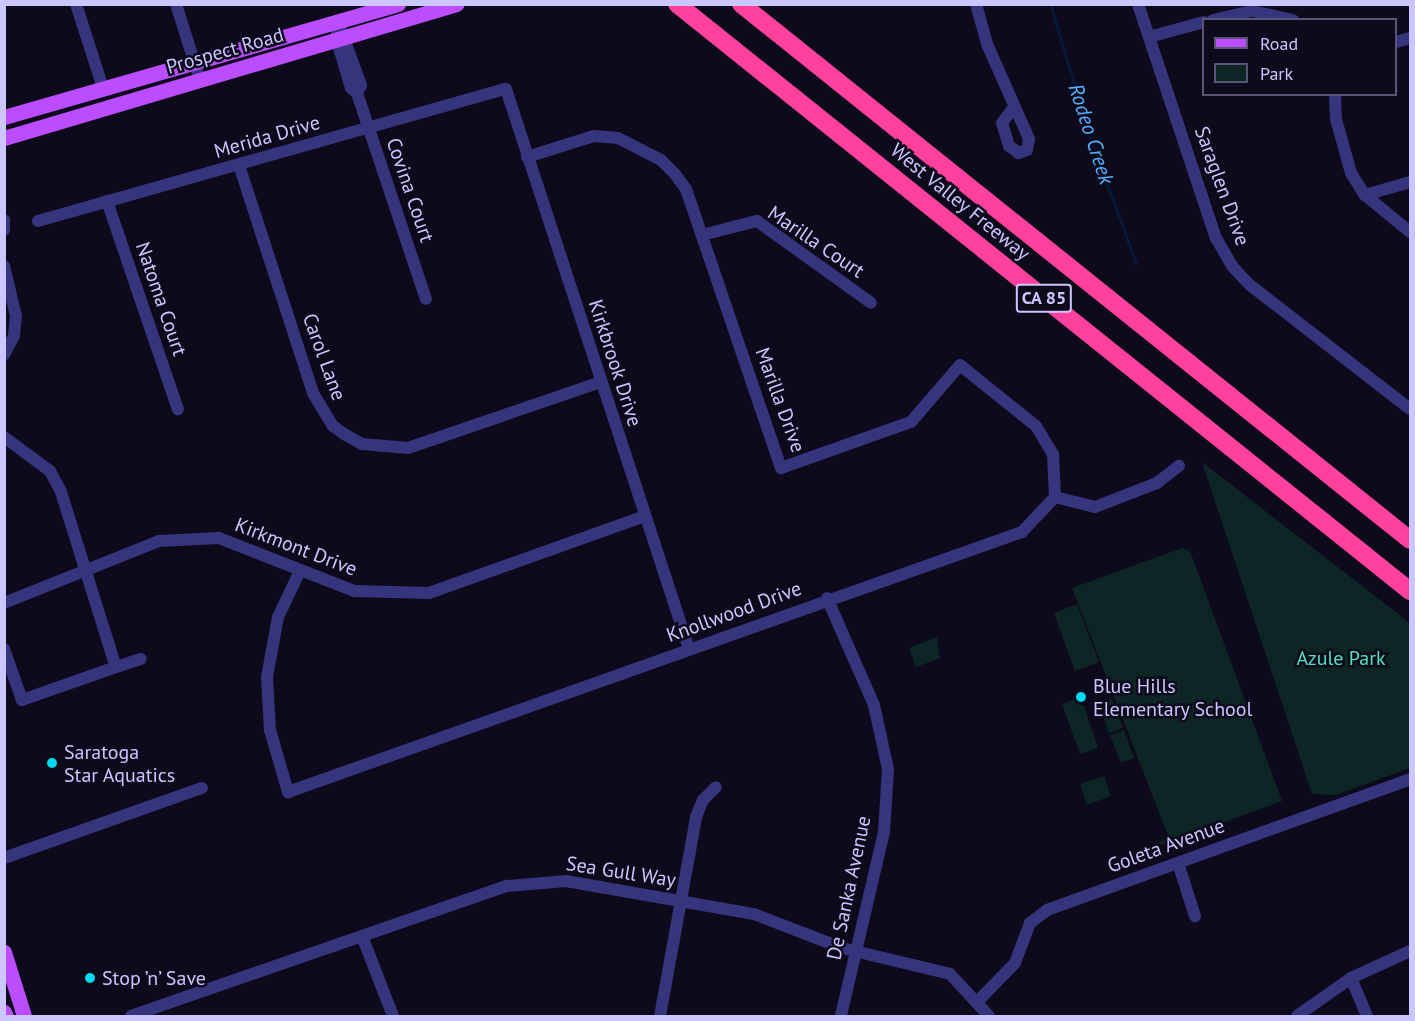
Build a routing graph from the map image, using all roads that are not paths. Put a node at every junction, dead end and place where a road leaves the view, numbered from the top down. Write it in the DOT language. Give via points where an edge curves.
graph roads {
  1 [pos="76,4"];
  2 [pos="176,4"];
  3 [pos="398,4"];
  4 [pos="457,4"];
  5 [pos="677,4"];
  6 [pos="741,4"];
  7 [pos="976,4"];
  8 [pos="1138,4"];
  9 [pos="1222,18"];
  10 [pos="1284,18"];
  11 [pos="337,22"];
  12 [pos="1202,22"];
  13 [pos="1149,37"];
  14 [pos="342,40"];
  15 [pos="195,63"];
  16 [pos="200,80"];
  17 [pos="103,88"];
  18 [pos="506,89"];
  19 [pos="1335,96"];
  20 [pos="1014,106"];
  21 [pos="4,117"];
  22 [pos="369,128"];
  23 [pos="4,138"];
  24 [pos="526,157"];
  25 [pos="239,165"];
  26 [pos="1410,182"];
  27 [pos="1365,195"];
  28 [pos="107,201"];
  29 [pos="4,220"];
  30 [pos="38,221"];
  31 [pos="4,230"];
  32 [pos="1410,232"];
  33 [pos="702,235"];
  34 [pos="4,266"];
  35 [pos="426,299"];
  36 [pos="871,303"];
  37 [pos="4,355"];
  38 [pos="601,382"];
  39 [pos="178,409"];
  40 [pos="1410,409"];
  41 [pos="4,437"];
  42 [pos="1179,466"];
  43 [pos="1055,497"];
  44 [pos="645,516"];
  45 [pos="1410,540"];
  46 [pos="85,570"];
  47 [pos="299,573"];
  48 [pos="1410,591"];
  49 [pos="828,598"];
  50 [pos="4,603"];
  51 [pos="4,649"];
  52 [pos="689,649"];
  53 [pos="141,659"];
  54 [pos="116,667"];
  55 [pos="1410,779"];
  56 [pos="716,787"];
  57 [pos="202,788"];
  58 [pos="7,858"];
  59 [pos="1178,863"];
  60 [pos="680,901"];
  61 [pos="1196,916"];
  62 [pos="362,936"];
  63 [pos="1410,951"];
  64 [pos="4,952"];
  65 [pos="855,952"];
  66 [pos="1351,978"];
  67 [pos="977,1002"];
  68 [pos="4,1012"];
  69 [pos="140,1015"];
  70 [pos="6,1017"];
  71 [pos="24,1017"];
  72 [pos="393,1017"];
  73 [pos="660,1017"];
  74 [pos="841,1017"];
  75 [pos="989,1017"];
  76 [pos="1297,1017"];
  77 [pos="1367,1017"];
  1 -- 17 [label="street"];
  2 -- 15 [label="street"];
  3 -- 11 [label="main road, Prospect Road"];
  4 -- 14 [label="main road, Prospect Road"];
  5 -- 48 [label="highway, West Valley Freeway / CA 85"];
  6 -- 45 [label="highway, West Valley Freeway / CA 85"];
  7 -- 20 [label="street" via="987,44"];
  8 -- 13 [label="street, Saraglen Drive"];
  9 -- 10 [label="street" via="1252,11"];
  11 -- 14 [label="street, Covina Court"];
  11 -- 15 [label="main road, Prospect Road"];
  12 -- 13 [label="street"];
  13 -- 40 [label="street, Saraglen Drive" via="1216,238 1232,266 1250,285"];
  14 -- 16 [label="main road, Prospect Road"];
  14 -- 22 [label="street, Covina Court" via="351,88 357,93"];
  15 -- 16 [label="street"];
  15 -- 17 [label="main road, Prospect Road"];
  16 -- 23 [label="main road, Prospect Road"];
  17 -- 21 [label="main road, Prospect Road"];
  18 -- 22 [label="street, Merida Drive"];
  18 -- 24 [label="street, Kirkbrook Drive"];
  19 -- 27 [label="street" via="1341,145"];
  22 -- 25 [label="street, Merida Drive"];
  22 -- 35 [label="street, Covina Court"];
  24 -- 33 [label="street, Marilla Drive" via="594,136 618,138 637,146 661,160 686,189"];
  24 -- 38 [label="street, Kirkbrook Drive"];
  25 -- 28 [label="street, Merida Drive"];
  25 -- 38 [label="street, Carol Lane" via="313,393 333,426 344,434 362,444 408,448"];
  26 -- 27 [label="street"];
  27 -- 32 [label="street"];
  28 -- 30 [label="street, Merida Drive"];
  28 -- 39 [label="street, Natoma Court"];
  29 -- 31 [label="street"];
  33 -- 36 [label="street, Marilla Court" via="757,221"];
  33 -- 43 [label="street, Marilla Drive" via="781,468 911,422 960,365 1036,426 1053,454"];
  34 -- 37 [label="street" via="16,316 14,336"];
  38 -- 44 [label="street, Kirkbrook Drive"];
  41 -- 46 [label="street" via="50,471 61,492"];
  42 -- 43 [label="street" via="1157,483 1095,507"];
  43 -- 49 [label="street, Knollwood Drive" via="1022,532"];
  44 -- 47 [label="street, Kirkmont Drive" via="429,593 354,591"];
  44 -- 52 [label="street, Kirkbrook Drive"];
  46 -- 47 [label="street, Kirkmont Drive" via="159,541 219,538"];
  46 -- 50 [label="street, Kirkmont Drive"];
  46 -- 54 [label="street"];
  47 -- 52 [label="street, Knollwood Drive" via="278,617 267,677 270,730 288,792"];
  49 -- 52 [label="street, Knollwood Drive"];
  49 -- 65 [label="street, De Sanka Avenue" via="874,705 888,770 884,832"];
  51 -- 54 [label="street" via="22,700"];
  53 -- 54 [label="street"];
  55 -- 59 [label="street, Goleta Avenue"];
  56 -- 60 [label="street" via="703,800 696,817"];
  57 -- 58 [label="street"];
  59 -- 61 [label="street"];
  59 -- 67 [label="street, Goleta Avenue" via="1047,910 1030,923 1016,963"];
  60 -- 62 [label="street, Sea Gull Way" via="566,881 507,886"];
  60 -- 65 [label="street, Sea Gull Way" via="754,914"];
  60 -- 73 [label="street"];
  62 -- 69 [label="street, Sea Gull Way"];
  62 -- 72 [label="street"];
  63 -- 66 [label="street"];
  64 -- 71 [label="main road"];
  65 -- 67 [label="street, Sea Gull Way" via="950,974"];
  65 -- 74 [label="street, De Sanka Avenue"];
  66 -- 76 [label="street"];
  66 -- 77 [label="street"];
  67 -- 75 [label="street, Sea Gull Way"];
  68 -- 70 [label="main road"];
}
